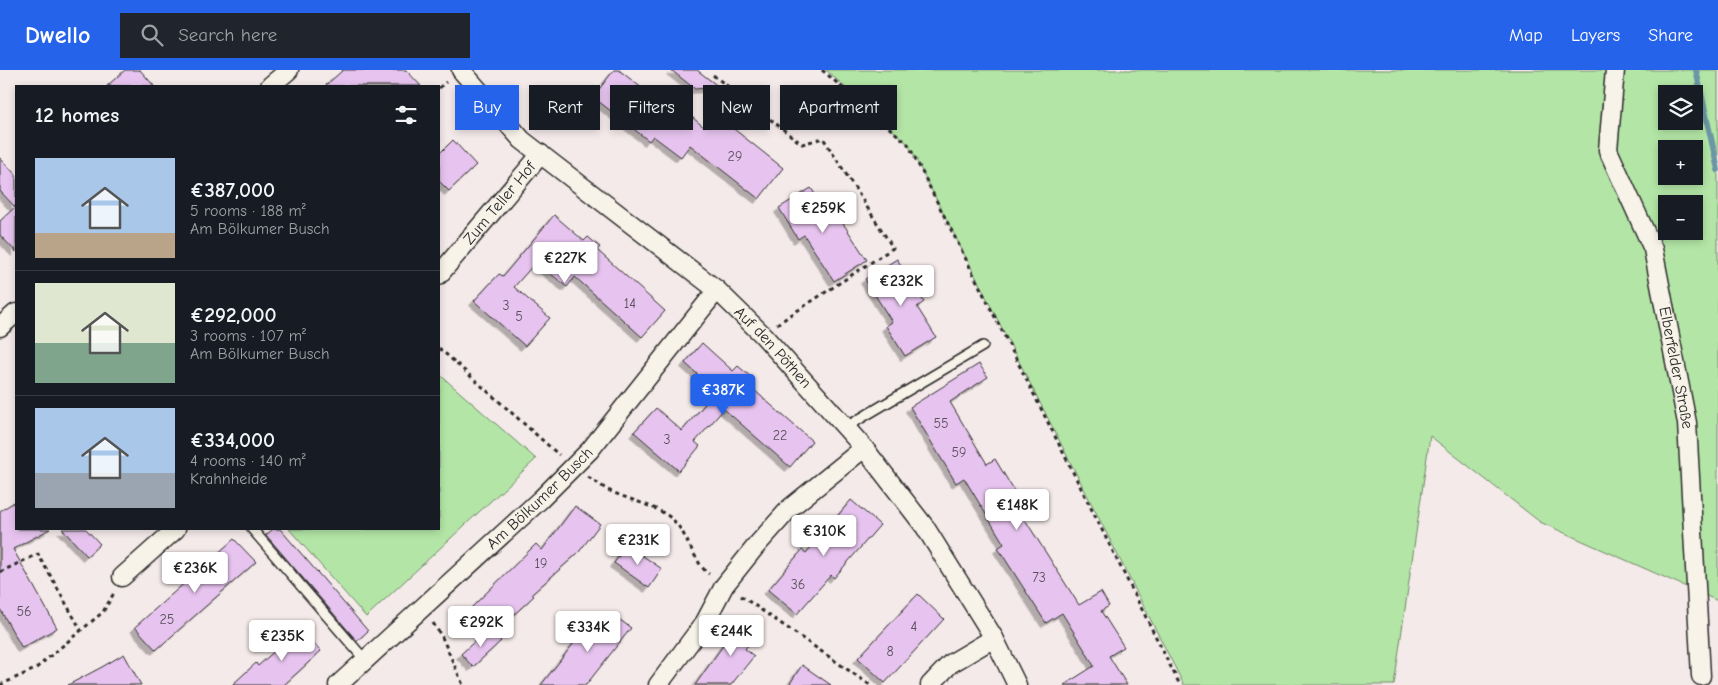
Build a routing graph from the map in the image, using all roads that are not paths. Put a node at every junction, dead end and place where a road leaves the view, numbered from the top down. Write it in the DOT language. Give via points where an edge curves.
graph roads {
  1 [pos="289,70"];
  2 [pos="461,70"];
  3 [pos="1615,70"];
  4 [pos="271,85"];
  5 [pos="541,154"];
  6 [pos="440,274"];
  7 [pos="717,290"];
  8 [pos="15,314"];
  9 [pos="0,327"];
  10 [pos="983,346"];
  11 [pos="846,427"];
  12 [pos="864,448"];
  13 [pos="175,530"];
  14 [pos="253,530"];
  15 [pos="122,577"];
  16 [pos="994,638"];
  17 [pos="365,660"];
  18 [pos="1701,676"];
  19 [pos="338,685"];
  20 [pos="658,685"];
  21 [pos="930,685"];
  22 [pos="1018,685"];
  1 -- 4 [label="street"];
  2 -- 5 [label="street, Auf den Pöthen" via="522,140"];
  3 -- 18 [label="street, Elberfelder Straße" via="1608,150 1652,249 1687,423"];
  5 -- 6 [label="street, Zum Teller Hof"];
  5 -- 7 [label="street, Auf den Pöthen"];
  7 -- 11 [label="street, Auf den Pöthen" via="762,334"];
  7 -- 17 [label="street, Am Bölkumer Busch" via="590,450 541,500"];
  8 -- 9 [label="street"];
  10 -- 11 [label="lane"];
  11 -- 12 [label="street, Auf den Pöthen"];
  12 -- 16 [label="street, Auf den Pöthen" via="926,527"];
  12 -- 20 [label="street" via="790,508 724,586 705,622"];
  13 -- 15 [label="street"];
  14 -- 17 [label="lane"];
  16 -- 21 [label="street" via="950,664"];
  16 -- 22 [label="street, Auf den Pöthen"];
  17 -- 19 [label="street, Am Bölkumer Busch"];
}
